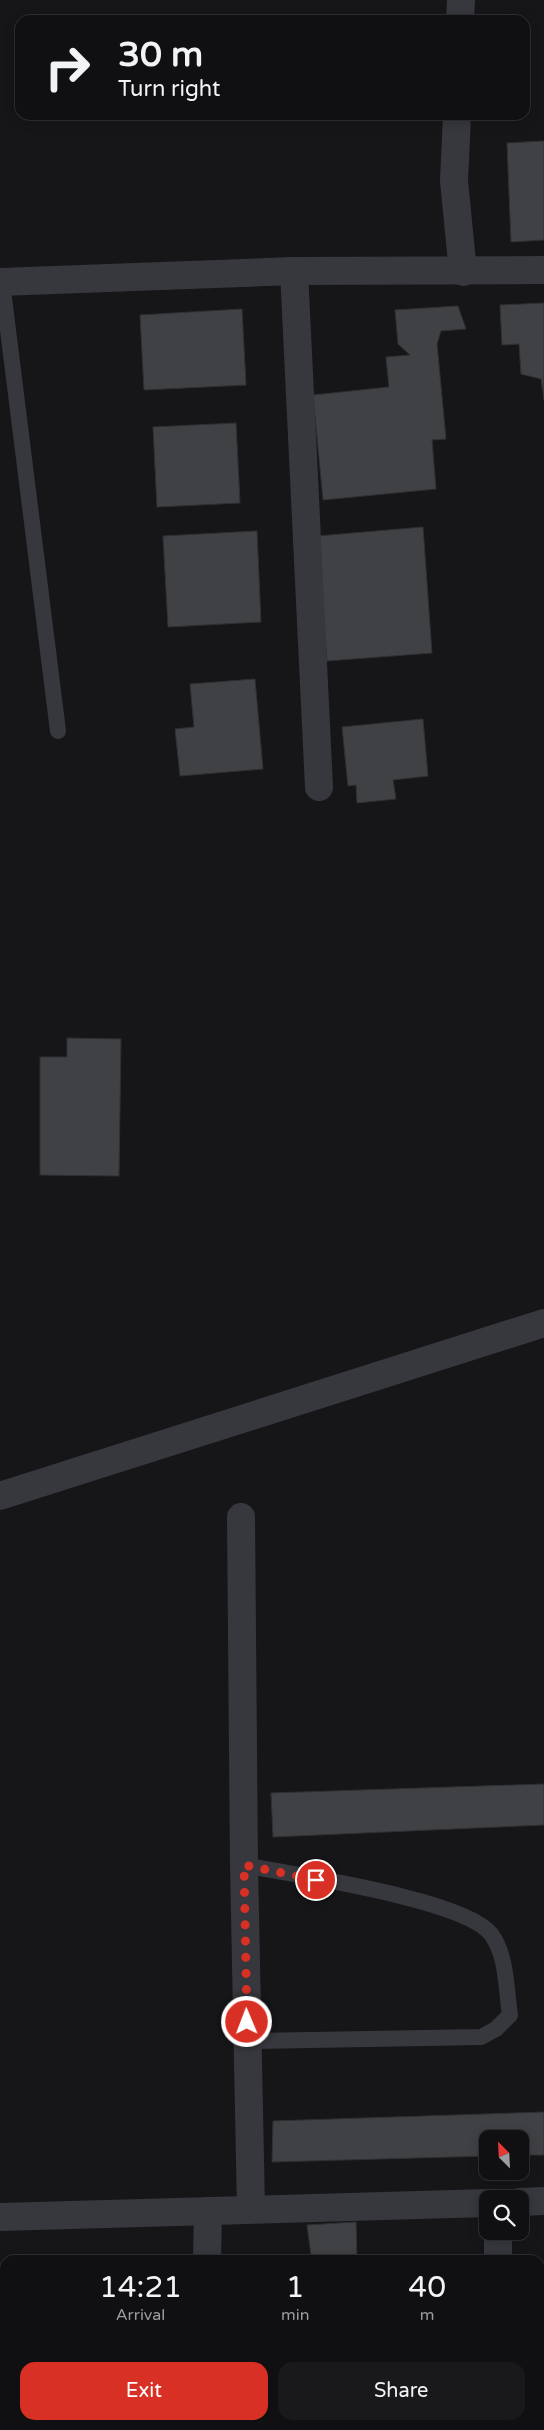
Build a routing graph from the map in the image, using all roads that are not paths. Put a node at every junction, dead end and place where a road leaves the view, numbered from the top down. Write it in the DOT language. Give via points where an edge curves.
graph roads {
  1 [pos="461,0"];
  2 [pos="460,15"];
  3 [pos="457,120"];
  4 [pos="544,270"];
  5 [pos="294,272"];
  6 [pos="463,272"];
  7 [pos="1,282"];
  8 [pos="58,732"];
  9 [pos="319,787"];
  10 [pos="544,1323"];
  11 [pos="0,1496"];
  12 [pos="241,1517"];
  13 [pos="244,1865"];
  14 [pos="248,2041"];
  15 [pos="544,2201"];
  16 [pos="529,2202"];
  17 [pos="479,2203"];
  18 [pos="251,2209"];
  19 [pos="208,2211"];
  20 [pos="0,2217"];
  21 [pos="498,2240"];
  22 [pos="207,2255"];
  23 [pos="498,2255"];
  1 -- 2 [label="street"];
  3 -- 6 [label="street" via="454,181"];
  4 -- 6 [label="street"];
  5 -- 6 [label="street"];
  5 -- 7 [label="street"];
  5 -- 9 [label="street"];
  7 -- 8 [label="lane"];
  10 -- 11 [label="street"];
  12 -- 13 [label="street"];
  13 -- 14 [label="street"];
  13 -- 14 [label="lane" via="424,1901 474,1921 490,1933 500,1949 510,2015 481,2038"];
  14 -- 18 [label="street"];
  15 -- 16 [label="street"];
  17 -- 18 [label="street"];
  18 -- 19 [label="street"];
  19 -- 20 [label="street"];
  19 -- 22 [label="street"];
  21 -- 23 [label="street"];
}
